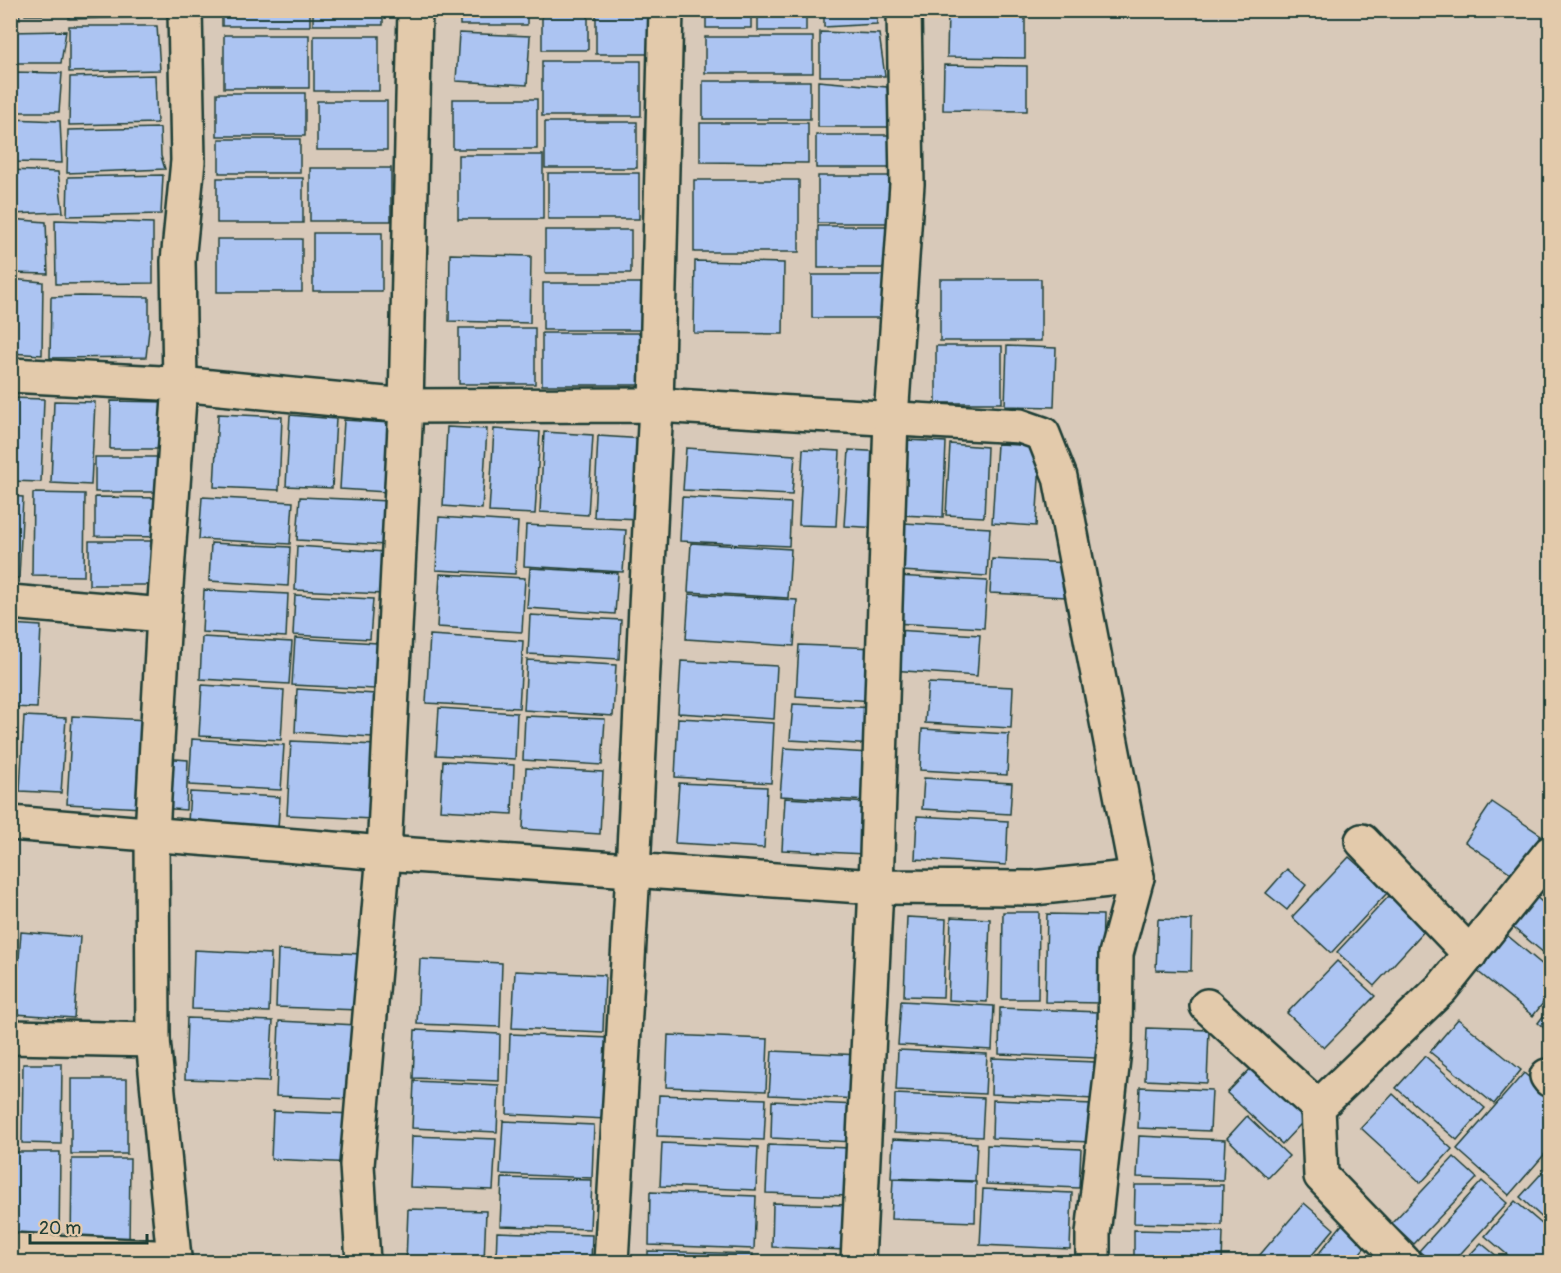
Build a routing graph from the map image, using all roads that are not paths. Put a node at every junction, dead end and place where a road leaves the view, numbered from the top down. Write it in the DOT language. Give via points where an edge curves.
graph roads {
  1 [pos="185,10"];
  2 [pos="415,10"];
  3 [pos="666,10"];
  4 [pos="904,10"];
  5 [pos="10,375"];
  6 [pos="180,384"];
  7 [pos="656,405"];
  8 [pos="406,406"];
  9 [pos="891,418"];
  10 [pos="10,602"];
  11 [pos="164,615"];
  12 [pos="10,823"];
  13 [pos="152,834"];
  14 [pos="1362,841"];
  15 [pos="1551,852"];
  16 [pos="384,853"];
  17 [pos="633,870"];
  18 [pos="1137,877"];
  19 [pos="876,887"];
  20 [pos="1470,954"];
  21 [pos="1207,1006"];
  22 [pos="10,1037"];
  23 [pos="153,1040"];
  24 [pos="1318,1107"];
  25 [pos="10,1250"];
  26 [pos="173,1260"];
  27 [pos="363,1263"];
  28 [pos="611,1263"];
  29 [pos="858,1263"];
  30 [pos="1092,1263"];
  31 [pos="1404,1263"];
  1 -- 6 [label="street" via="188,161 178,261"];
  2 -- 8 [label="street"];
  3 -- 7 [label="street"];
  4 -- 9 [label="street" via="908,184"];
  5 -- 6 [label="street"];
  6 -- 8 [label="street"];
  6 -- 11 [label="street"];
  7 -- 8 [label="street"];
  7 -- 9 [label="street"];
  7 -- 17 [label="street"];
  8 -- 16 [label="street"];
  9 -- 18 [label="street" via="1020,426 1043,434 1060,477"];
  9 -- 19 [label="street"];
  10 -- 11 [label="street"];
  11 -- 13 [label="street"];
  12 -- 13 [label="street"];
  13 -- 16 [label="street"];
  13 -- 23 [label="street"];
  14 -- 20 [label="street"];
  15 -- 20 [label="street"];
  16 -- 17 [label="street"];
  16 -- 27 [label="street" via="357,1165"];
  17 -- 19 [label="street"];
  17 -- 28 [label="street"];
  18 -- 19 [label="street" via="1033,888"];
  18 -- 30 [label="street" via="1116,954 1115,1041"];
  19 -- 29 [label="street"];
  20 -- 24 [label="street" via="1442,988"];
  21 -- 24 [label="street"];
  22 -- 23 [label="street"];
  23 -- 26 [label="street"];
  24 -- 31 [label="street" via="1321,1176"];
  25 -- 26 [label="street"];
}
